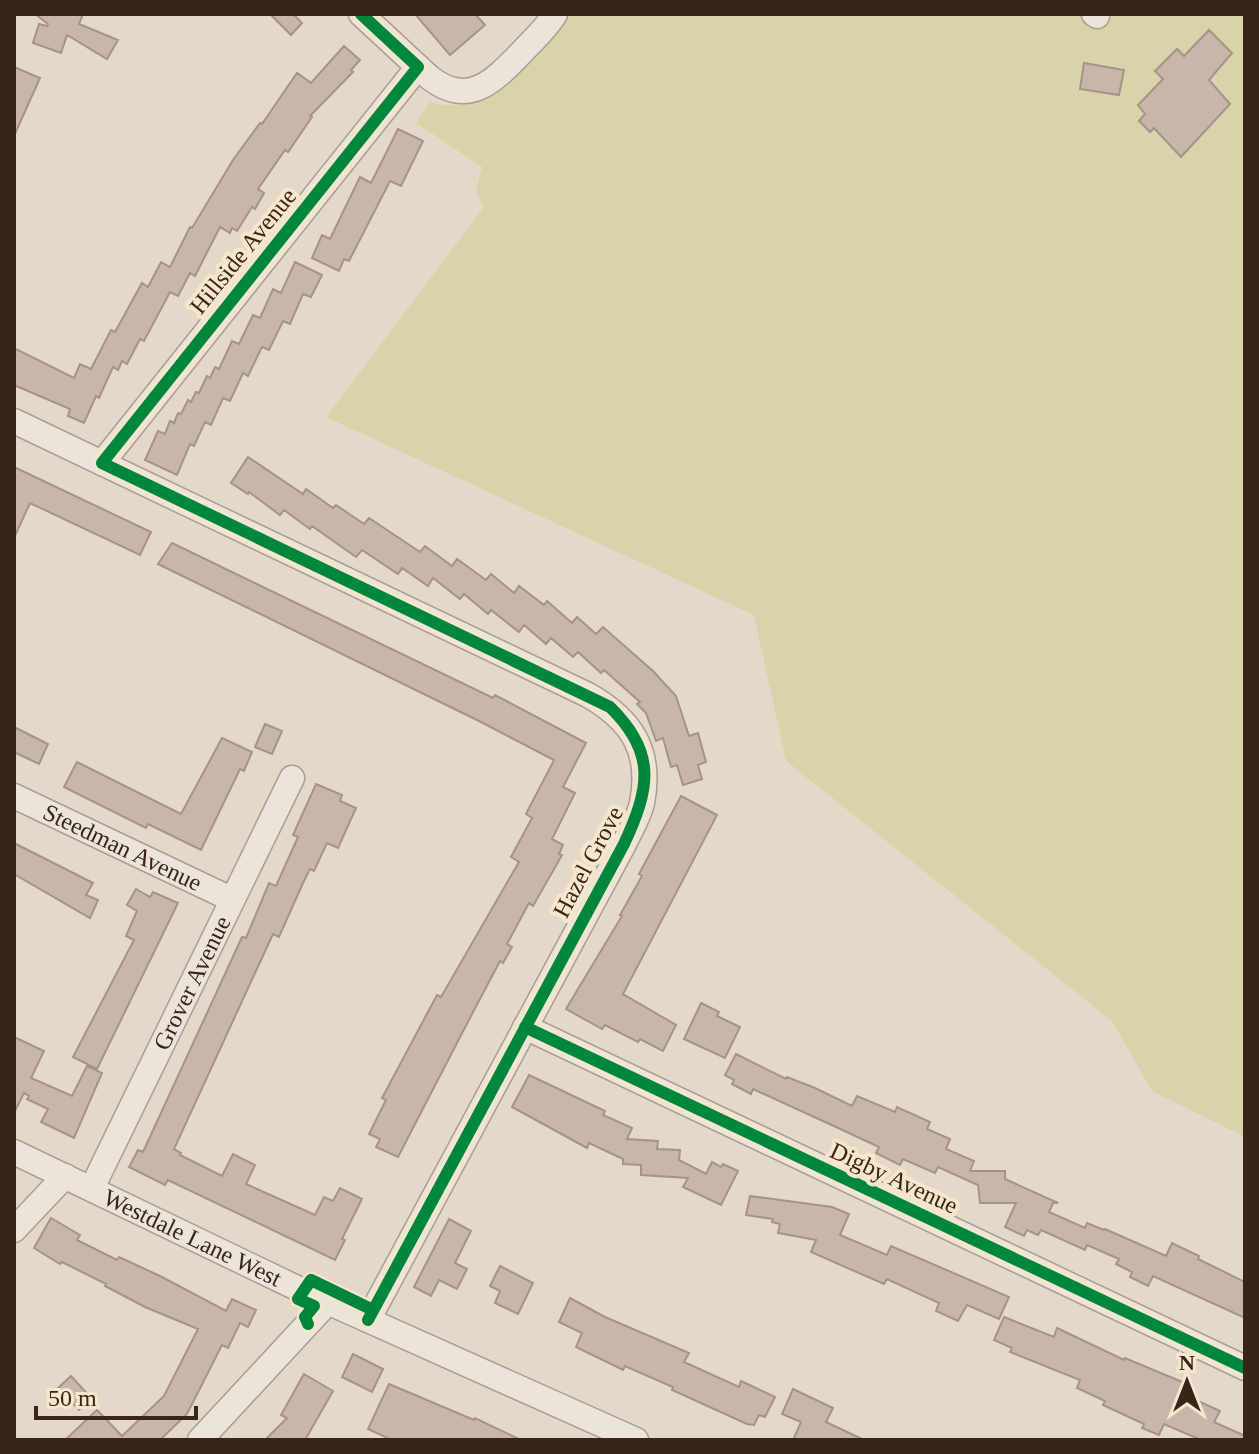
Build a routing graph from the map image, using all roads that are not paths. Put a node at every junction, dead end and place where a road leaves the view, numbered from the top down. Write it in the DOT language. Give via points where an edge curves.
graph roads {
  1 [pos="361,14"];
  2 [pos="555,14"];
  3 [pos="418,67"];
  4 [pos="14,421"];
  5 [pos="102,463"];
  6 [pos="292,778"];
  7 [pos="14,796"];
  8 [pos="231,899"];
  9 [pos="525,1027"];
  10 [pos="14,1152"];
  11 [pos="65,1176"];
  12 [pos="92,1188"];
  13 [pos="14,1230"];
  14 [pos="328,1302"];
  15 [pos="368,1320"];
  16 [pos="1245,1368"];
  17 [pos="608,1435"];
  18 [pos="200,1440"];
  19 [pos="636,1440"];
  1 -- 3 [label="street"];
  2 -- 3 [label="street" via="481,88 456,91"];
  3 -- 5 [label="street, Hillside Avenue"];
  4 -- 5 [label="street, Hazel Grove"];
  5 -- 9 [label="street, Hazel Grove" via="588,695 630,727 641,749 641,806"];
  6 -- 8 [label="street, Grover Avenue"];
  7 -- 8 [label="street, Steedman Avenue"];
  8 -- 12 [label="street, Grover Avenue"];
  9 -- 15 [label="street, Hazel Grove"];
  9 -- 16 [label="street, Digby Avenue"];
  10 -- 11 [label="street, Westdale Lane West"];
  11 -- 12 [label="street, Westdale Lane West"];
  11 -- 13 [label="street"];
  12 -- 14 [label="street, Westdale Lane West"];
  14 -- 15 [label="street, Westdale Lane West"];
  14 -- 18 [label="street"];
  15 -- 17 [label="street, Westdale Lane West"];
  17 -- 19 [label="street, Westdale Lane West"];
}
